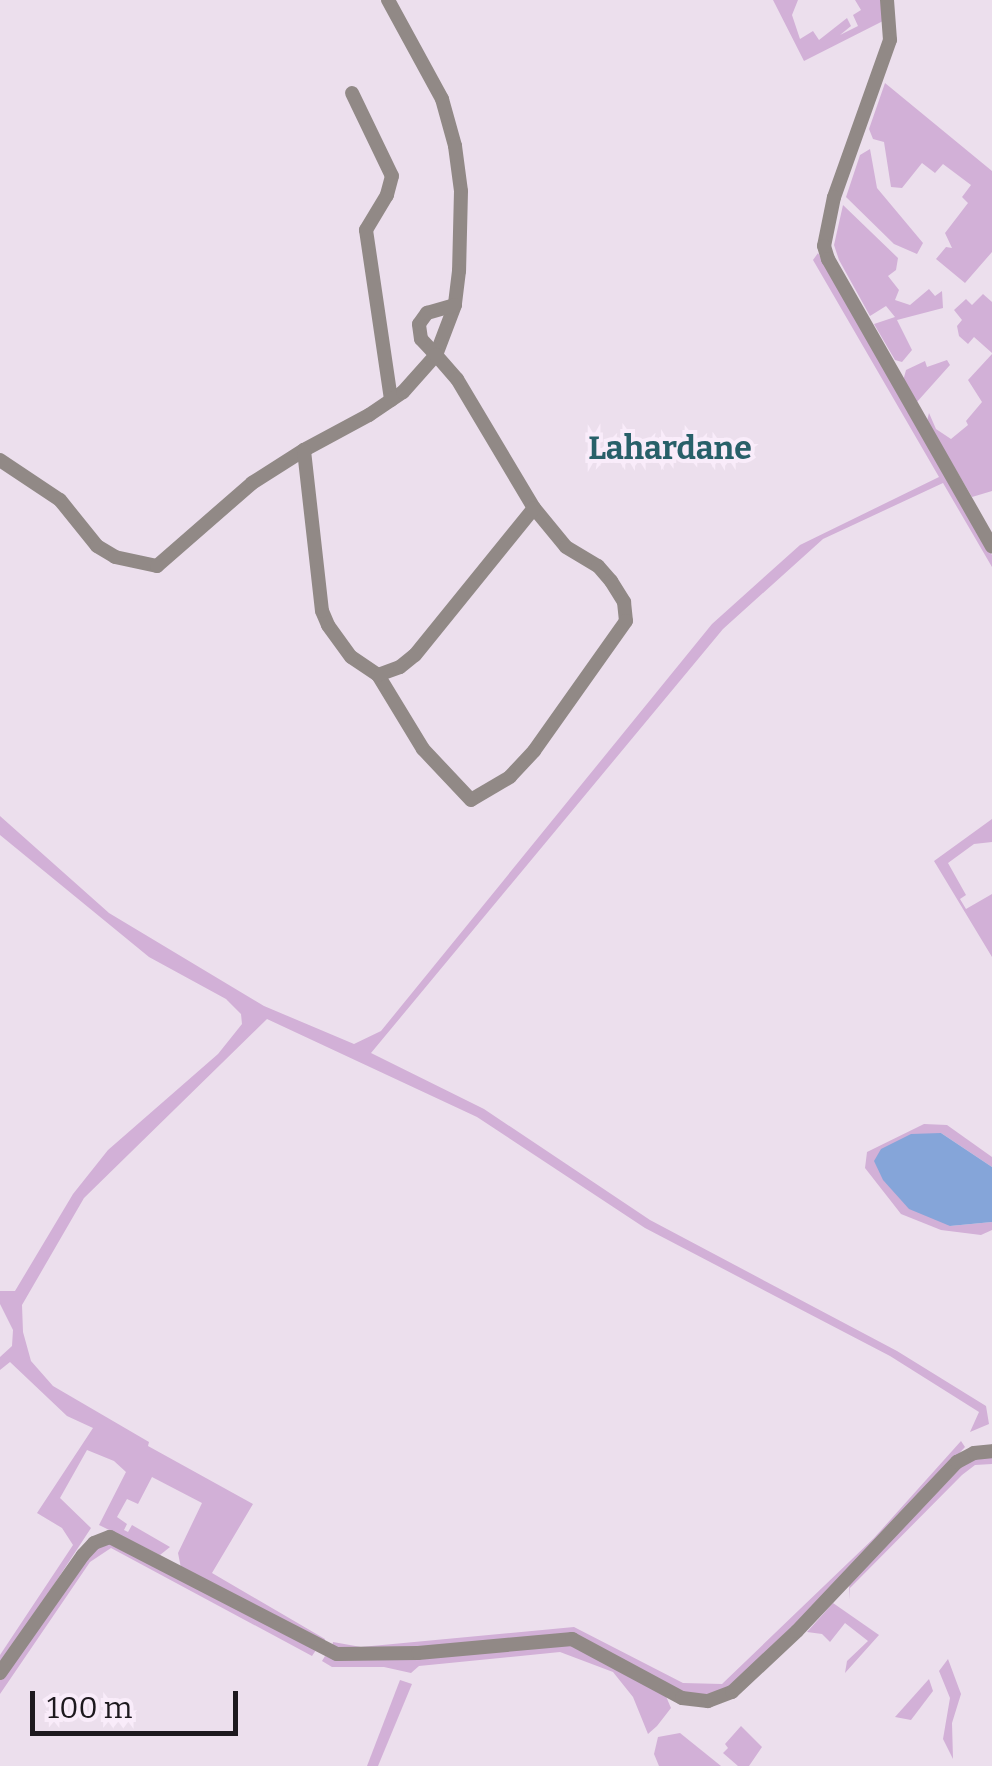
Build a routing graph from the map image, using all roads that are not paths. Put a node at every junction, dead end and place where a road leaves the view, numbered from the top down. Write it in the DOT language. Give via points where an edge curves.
graph roads {
  1 [pos="388,0"];
  2 [pos="888,0"];
  3 [pos="352,93"];
  4 [pos="454,305"];
  5 [pos="436,355"];
  6 [pos="392,400"];
  7 [pos="304,450"];
  8 [pos="0,460"];
  9 [pos="534,508"];
  10 [pos="992,547"];
  11 [pos="378,675"];
  12 [pos="992,1451"];
  13 [pos="0,1674"];
  1 -- 4 [label="street" via="442,99 455,146 461,191"];
  2 -- 10 [label="street" via="890,40 830,209 824,246"];
  3 -- 6 [label="street" via="392,176 366,230"];
  4 -- 5 [label="street"];
  4 -- 5 [label="street" via="427,313 419,324 420,339"];
  5 -- 6 [label="street"];
  5 -- 9 [label="street"];
  6 -- 7 [label="street"];
  7 -- 8 [label="street" via="252,484 158,566 97,546 60,500"];
  7 -- 11 [label="street" via="322,611 337,642"];
  9 -- 11 [label="street" via="415,655"];
  9 -- 11 [label="street" via="566,547 611,581 626,621 510,777 471,800 424,749"];
  12 -- 13 [label="street" via="957,1462 797,1630 715,1700 682,1698 572,1639 336,1654 110,1537 82,1555"];
}
